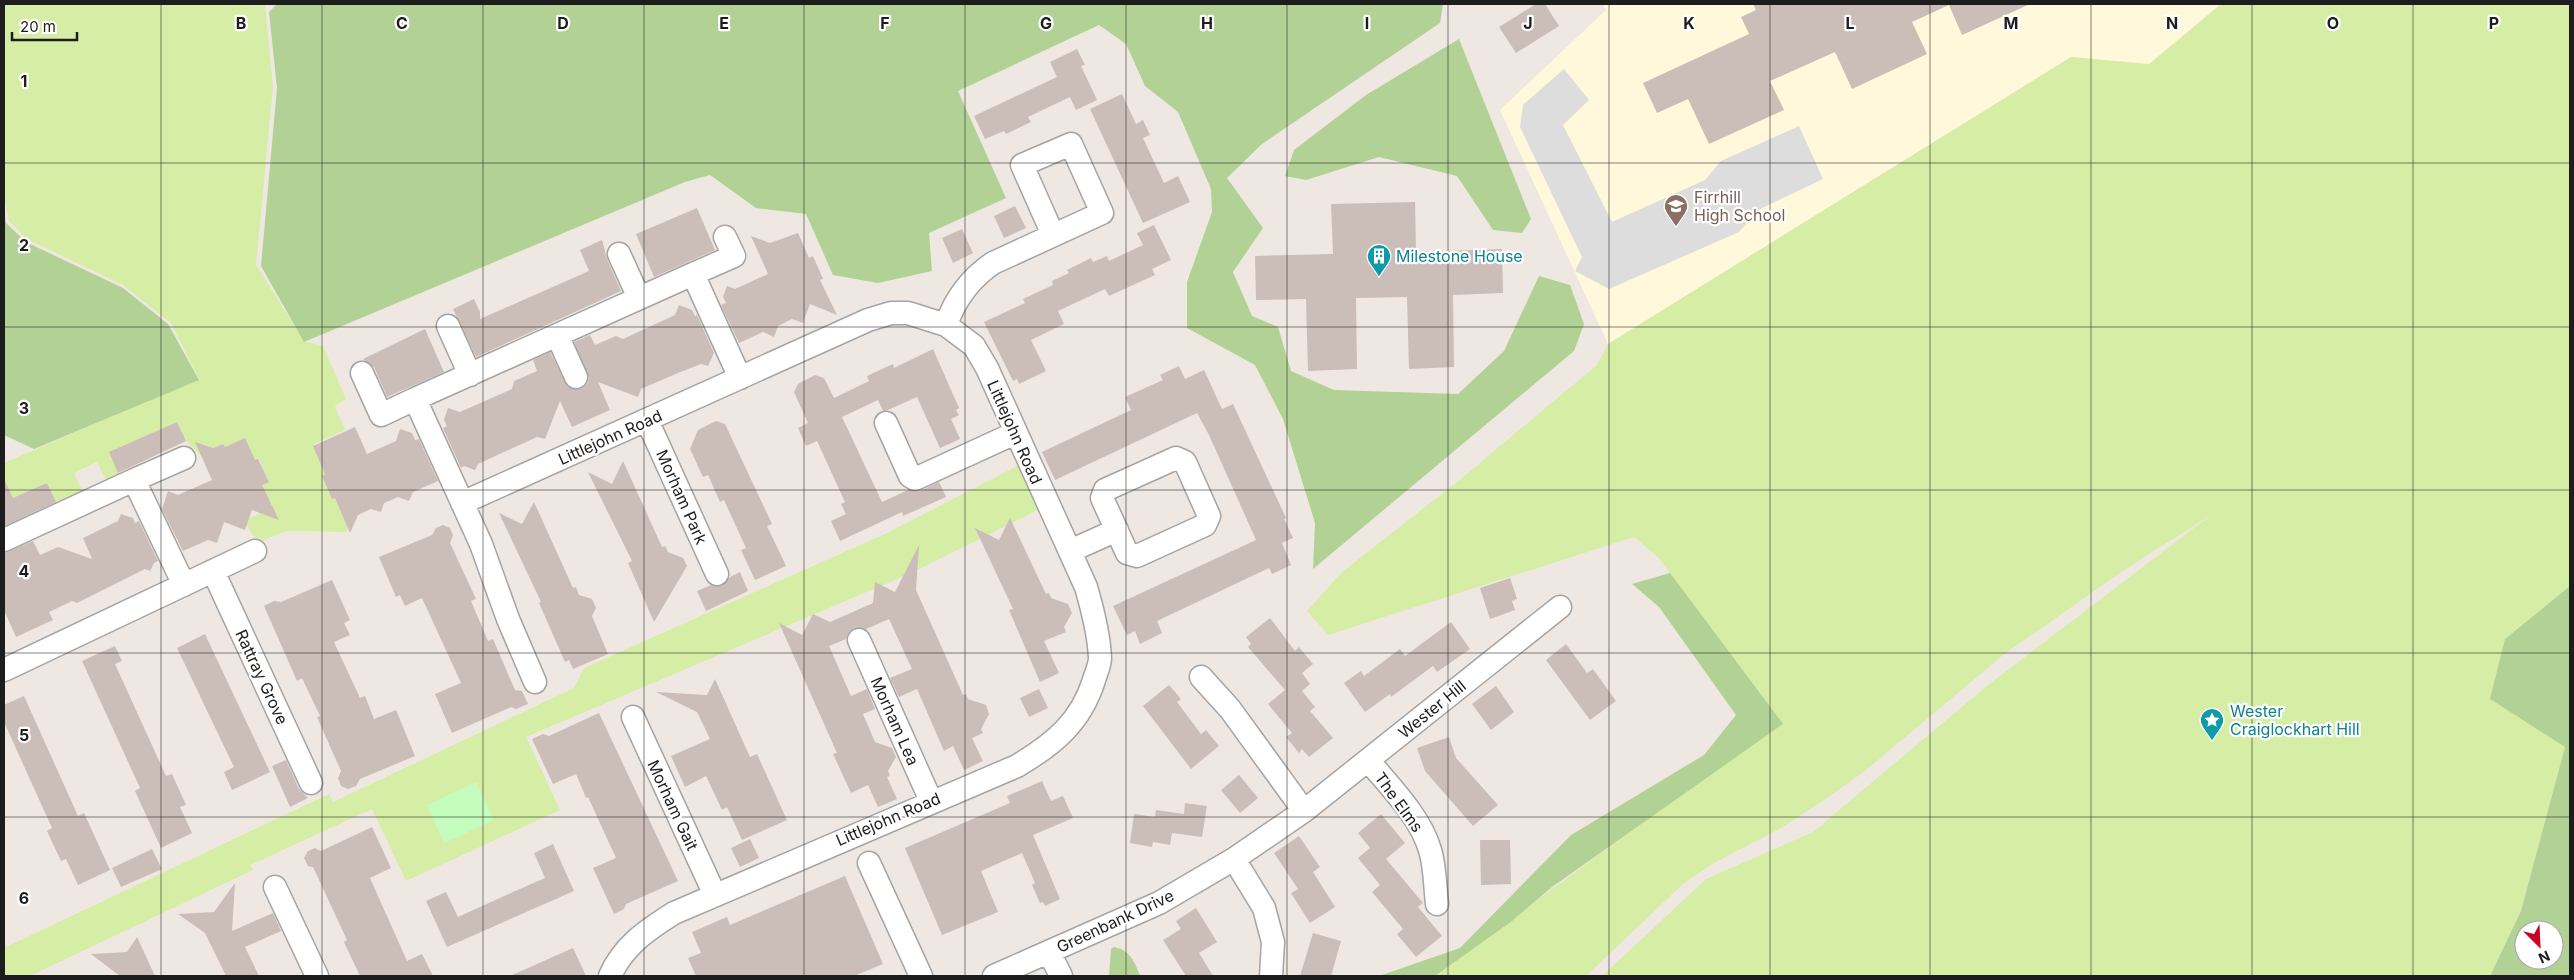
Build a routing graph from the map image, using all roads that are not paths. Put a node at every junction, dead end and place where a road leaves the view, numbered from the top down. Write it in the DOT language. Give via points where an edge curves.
graph roads {
  1 [pos="1053,235"];
  2 [pos="725,238"];
  3 [pos="619,254"];
  4 [pos="693,274"];
  5 [pos="639,298"];
  6 [pos="946,324"];
  7 [pos="448,326"];
  8 [pos="557,335"];
  9 [pos="362,373"];
  10 [pos="470,375"];
  11 [pos="576,377"];
  12 [pos="740,378"];
  13 [pos="415,400"];
  14 [pos="647,420"];
  15 [pos="886,423"];
  16 [pos="1015,433"];
  17 [pos="184,458"];
  18 [pos="134,480"];
  19 [pos="462,503"];
  20 [pos="1116,530"];
  21 [pos="4,540"];
  22 [pos="255,551"];
  23 [pos="1070,551"];
  24 [pos="213,571"];
  25 [pos="717,574"];
  26 [pos="184,585"];
  27 [pos="1560,606"];
  28 [pos="859,640"];
  29 [pos="4,670"];
  30 [pos="1201,677"];
  31 [pos="535,682"];
  32 [pos="632,717"];
  33 [pos="1368,760"];
  34 [pos="311,783"];
  35 [pos="930,801"];
  36 [pos="1304,811"];
  37 [pos="1234,859"];
  38 [pos="869,863"];
  39 [pos="275,887"];
  40 [pos="714,893"];
  41 [pos="1437,904"];
  42 [pos="1049,952"];
  43 [pos="317,976"];
  44 [pos="610,976"];
  45 [pos="921,976"];
  46 [pos="994,976"];
  47 [pos="1061,976"];
  48 [pos="1271,976"];
  1 -- 6 [label="street" via="993,262 978,274 952,309"];
  2 -- 4 [label="street" via="734,256"];
  3 -- 5 [label="street"];
  4 -- 5 [label="street"];
  4 -- 12 [label="street"];
  5 -- 8 [label="street"];
  6 -- 12 [label="street, Littlejohn Road" via="908,313 891,312"];
  6 -- 16 [label="street, Littlejohn Road" via="974,346"];
  7 -- 10 [label="street"];
  8 -- 10 [label="street"];
  8 -- 11 [label="street"];
  9 -- 13 [label="street" via="381,415"];
  10 -- 13 [label="street"];
  12 -- 14 [label="street, Littlejohn Road"];
  13 -- 19 [label="street"];
  14 -- 19 [label="street, Littlejohn Road"];
  14 -- 25 [label="street, Morham Park"];
  15 -- 16 [label="street" via="910,476 915,479"];
  16 -- 23 [label="street, Littlejohn Road"];
  17 -- 18 [label="street"];
  18 -- 21 [label="street"];
  18 -- 26 [label="street"];
  19 -- 31 [label="street" via="482,544 508,619"];
  20 -- 20 [label="street" via="1127,553 1137,556 1205,525 1209,516 1185,462 1176,458 1105,490 1102,498"];
  20 -- 23 [label="street"];
  22 -- 24 [label="street"];
  23 -- 35 [label="street, Littlejohn Road" via="1086,587 1097,624 1100,660 1090,693 1078,717 1057,738 1017,766"];
  24 -- 26 [label="street"];
  24 -- 34 [label="street, Rattray Grove"];
  26 -- 29 [label="street"];
  27 -- 33 [label="street, Wester Hill"];
  28 -- 35 [label="street, Morham Lea"];
  30 -- 36 [label="street" via="1230,710"];
  32 -- 40 [label="street, Morham Gait"];
  33 -- 36 [label="street, Wester Hill"];
  33 -- 41 [label="street, The Elms" via="1411,813 1423,834 1430,851"];
  35 -- 40 [label="street, Littlejohn Road"];
  36 -- 37 [label="street, Wester Hill"];
  37 -- 42 [label="street, Greenbank Drive" via="1159,903"];
  37 -- 48 [label="street" via="1264,908 1273,942"];
  38 -- 45 [label="street"];
  39 -- 43 [label="street"];
  40 -- 44 [label="street, Littlejohn Road" via="643,933 625,952"];
  42 -- 46 [label="street, Greenbank Drive"];
  42 -- 47 [label="street"];
}
